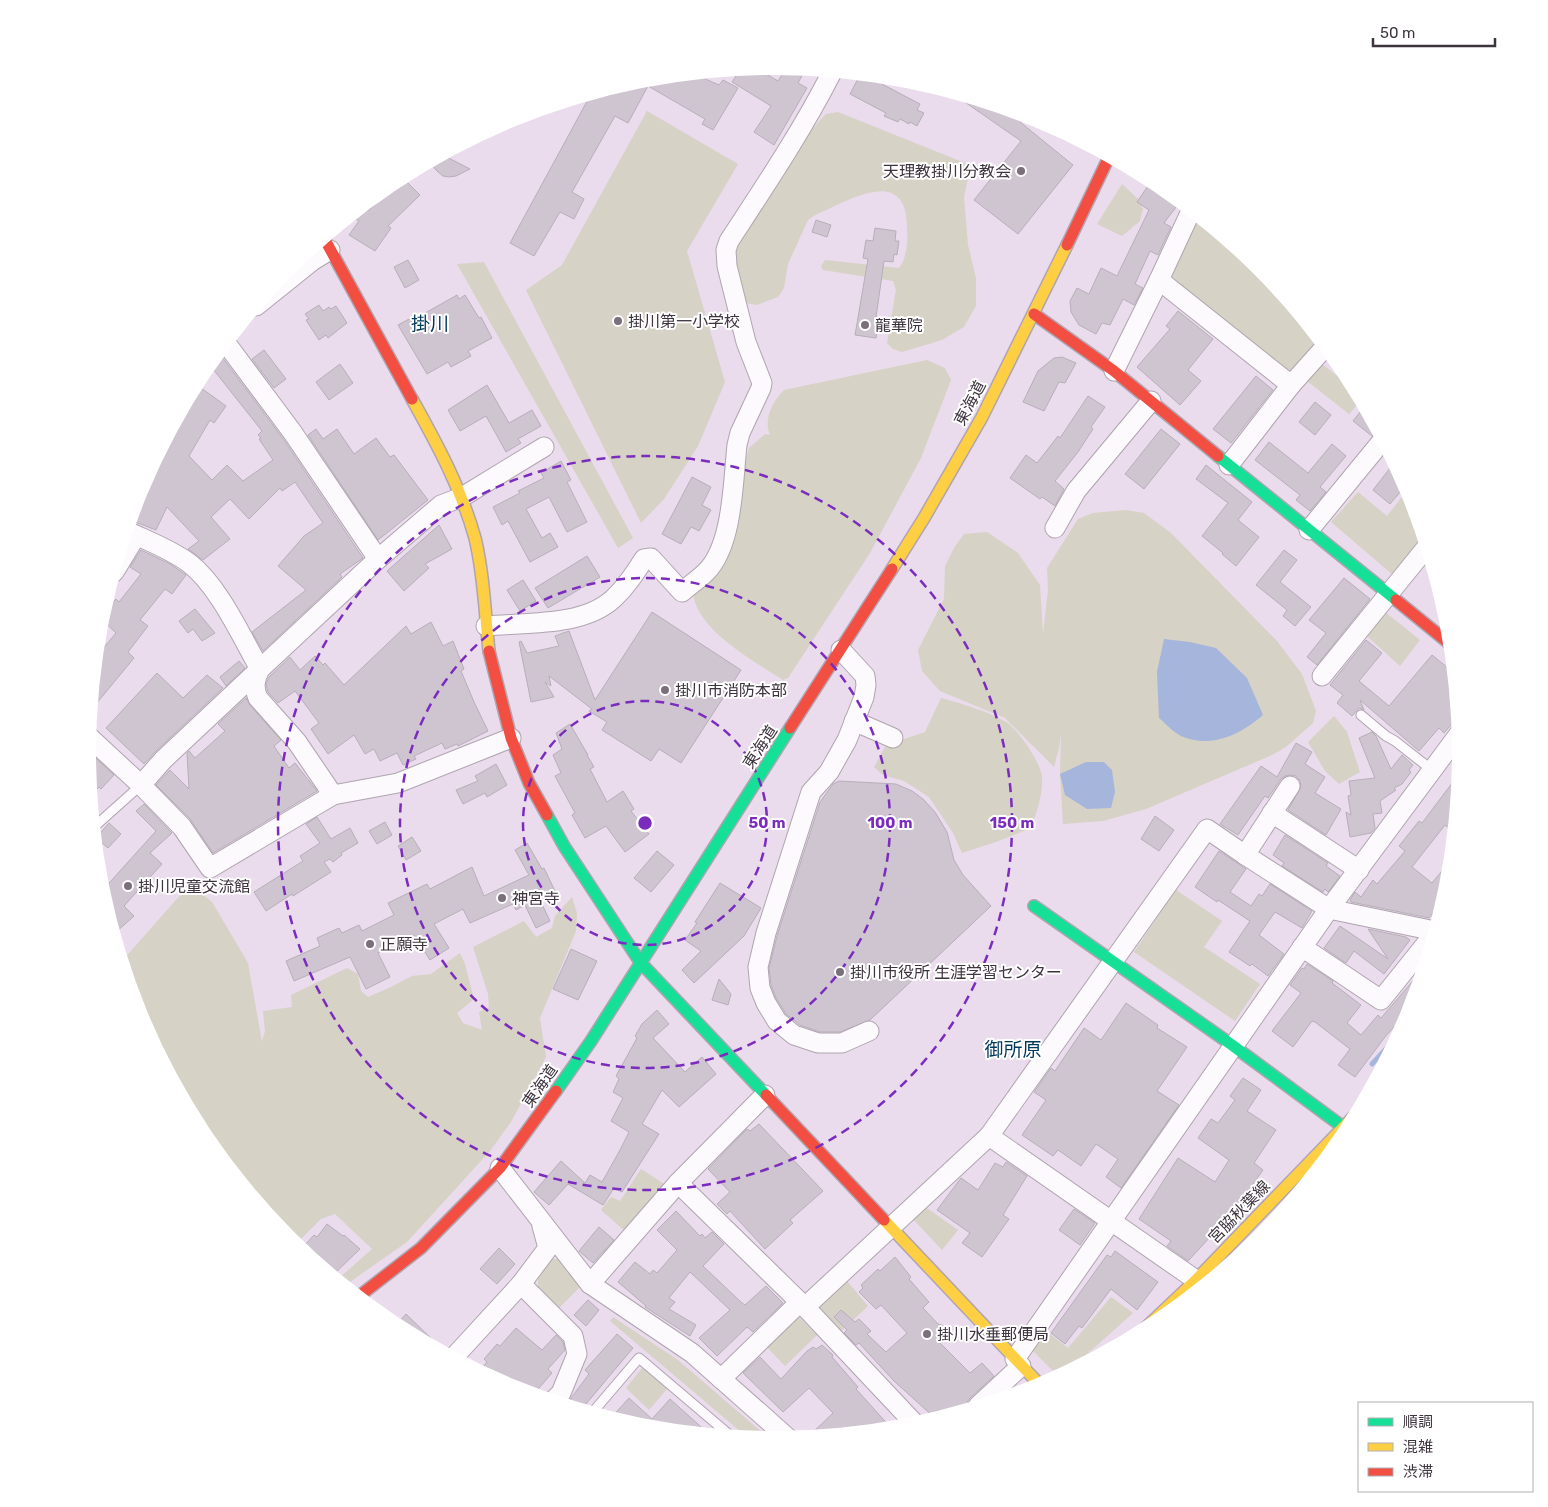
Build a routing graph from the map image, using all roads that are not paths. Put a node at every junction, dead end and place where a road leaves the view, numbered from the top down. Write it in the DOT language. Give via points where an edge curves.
graph roads {
  1 [pos="829,77"];
  2 [pos="1106,162"];
  3 [pos="1189,216"];
  4 [pos="327,244"];
  5 [pos="291,278"];
  6 [pos="1160,280"];
  7 [pos="1034,314"];
  8 [pos="230,348"];
  9 [pos="1320,352"];
  10 [pos="1114,371"];
  11 [pos="1291,385"];
  12 [pos="1151,401"];
  13 [pos="1379,445"];
  14 [pos="544,447"];
  15 [pos="1229,465"];
  16 [pos="462,497"];
  17 [pos="1055,528"];
  18 [pos="1309,530"];
  19 [pos="132,534"];
  20 [pos="1422,553"];
  21 [pos="378,559"];
  22 [pos="1389,594"];
  23 [pos="486,626"];
  24 [pos="1442,637"];
  25 [pos="841,650"];
  26 [pos="260,669"];
  27 [pos="1322,676"];
  28 [pos="1361,715"];
  29 [pos="854,721"];
  30 [pos="510,738"];
  31 [pos="893,738"];
  32 [pos="96,744"];
  33 [pos="1452,744"];
  34 [pos="1432,770"];
  35 [pos="141,785"];
  36 [pos="1290,786"];
  37 [pos="333,795"];
  38 [pos="1272,814"];
  39 [pos="99,823"];
  40 [pos="1245,855"];
  41 [pos="1359,870"];
  42 [pos="1034,906"];
  43 [pos="1329,909"];
  44 [pos="1428,932"];
  45 [pos="1424,946"];
  46 [pos="1302,947"];
  47 [pos="640,962"];
  48 [pos="1113,962"];
  49 [pos="869,1031"];
  50 [pos="1232,1045"];
  51 [pos="765,1095"];
  52 [pos="1341,1126"];
  53 [pos="990,1136"];
  54 [pos="1334,1136"];
  55 [pos="500,1168"];
  56 [pos="678,1182"];
  57 [pos="541,1220"];
  58 [pos="1112,1220"];
  59 [pos="891,1228"];
  60 [pos="1206,1276"];
  61 [pos="1198,1283"];
  62 [pos="521,1284"];
  63 [pos="590,1284"];
  64 [pos="363,1293"];
  65 [pos="803,1304"];
  66 [pos="457,1353"];
  67 [pos="1018,1363"];
  68 [pos="721,1378"];
  69 [pos="1035,1380"];
  70 [pos="558,1397"];
  71 [pos="985,1398"];
  72 [pos="596,1408"];
  73 [pos="910,1418"];
  74 [pos="724,1430"];
  75 [pos="782,1432"];
  1 -- 23 [label="street" via="726,250 746,342 762,383 740,433 729,521 717,557 707,572 682,592 651,558 644,559 625,587 599,609 568,620"];
  2 -- 7 [label="street, 東海道"];
  3 -- 6 [label="street"];
  4 -- 5 [label="street"];
  4 -- 16 [label="street"];
  6 -- 10 [label="street"];
  6 -- 11 [label="street"];
  7 -- 10 [label="street"];
  7 -- 25 [label="street, 東海道" via="982,417 924,518"];
  8 -- 21 [label="street" via="293,433"];
  9 -- 11 [label="street"];
  10 -- 12 [label="street"];
  11 -- 15 [label="street"];
  12 -- 15 [label="street"];
  12 -- 17 [label="street" via="1076,491"];
  13 -- 18 [label="street"];
  14 -- 16 [label="street"];
  15 -- 18 [label="street"];
  16 -- 21 [label="street" via="441,505"];
  16 -- 23 [label="street" via="482,576"];
  18 -- 22 [label="street"];
  19 -- 26 [label="street" via="175,554 203,576 215,590"];
  20 -- 22 [label="street"];
  21 -- 26 [label="street"];
  22 -- 24 [label="street"];
  22 -- 27 [label="street"];
  23 -- 30 [label="street"];
  25 -- 29 [label="street" via="865,676 864,697"];
  25 -- 47 [label="street, 東海道"];
  26 -- 35 [label="street" via="163,760"];
  26 -- 37 [label="street" via="254,683 258,698 297,742"];
  28 -- 34 [label="lane"];
  29 -- 31 [label="street"];
  29 -- 49 [label="street" via="829,772 811,792 758,967 760,988 766,1003 777,1021 794,1035 818,1043 842,1043"];
  30 -- 37 [label="street" via="398,783"];
  30 -- 47 [label="street" via="529,783 564,846"];
  32 -- 35 [label="street"];
  33 -- 34 [label="street"];
  34 -- 41 [label="street"];
  35 -- 37 [label="street" via="182,827 210,868"];
  35 -- 39 [label="lane"];
  36 -- 38 [label="street"];
  38 -- 40 [label="street"];
  38 -- 41 [label="street"];
  40 -- 43 [label="street"];
  40 -- 48 [label="street" via="1207,829"];
  41 -- 43 [label="street"];
  42 -- 48 [label="street"];
  43 -- 44 [label="street"];
  43 -- 46 [label="street"];
  45 -- 46 [label="street" via="1381,1000"];
  46 -- 50 [label="street"];
  47 -- 51 [label="street"];
  47 -- 55 [label="street, 東海道" via="591,1041"];
  48 -- 50 [label="street"];
  48 -- 53 [label="street"];
  50 -- 52 [label="street"];
  50 -- 58 [label="street"];
  51 -- 56 [label="street"];
  51 -- 59 [label="street"];
  53 -- 58 [label="street"];
  53 -- 59 [label="street"];
  54 -- 60 [label="street, 宮脇秋葉線"];
  55 -- 57 [label="street"];
  55 -- 64 [label="street, 東海道" via="421,1248"];
  56 -- 63 [label="street"];
  56 -- 65 [label="street"];
  57 -- 62 [label="street" via="548,1248"];
  57 -- 63 [label="street"];
  58 -- 61 [label="street"];
  58 -- 67 [label="street"];
  59 -- 65 [label="street"];
  59 -- 67 [label="street"];
  62 -- 66 [label="street"];
  62 -- 70 [label="street" via="573,1336 577,1354"];
  63 -- 68 [label="street" via="692,1353"];
  65 -- 68 [label="street"];
  65 -- 73 [label="street"];
  67 -- 69 [label="street"];
  67 -- 71 [label="street"];
  68 -- 75 [label="street"];
  72 -- 74 [label="lane" via="639,1358"];
}
